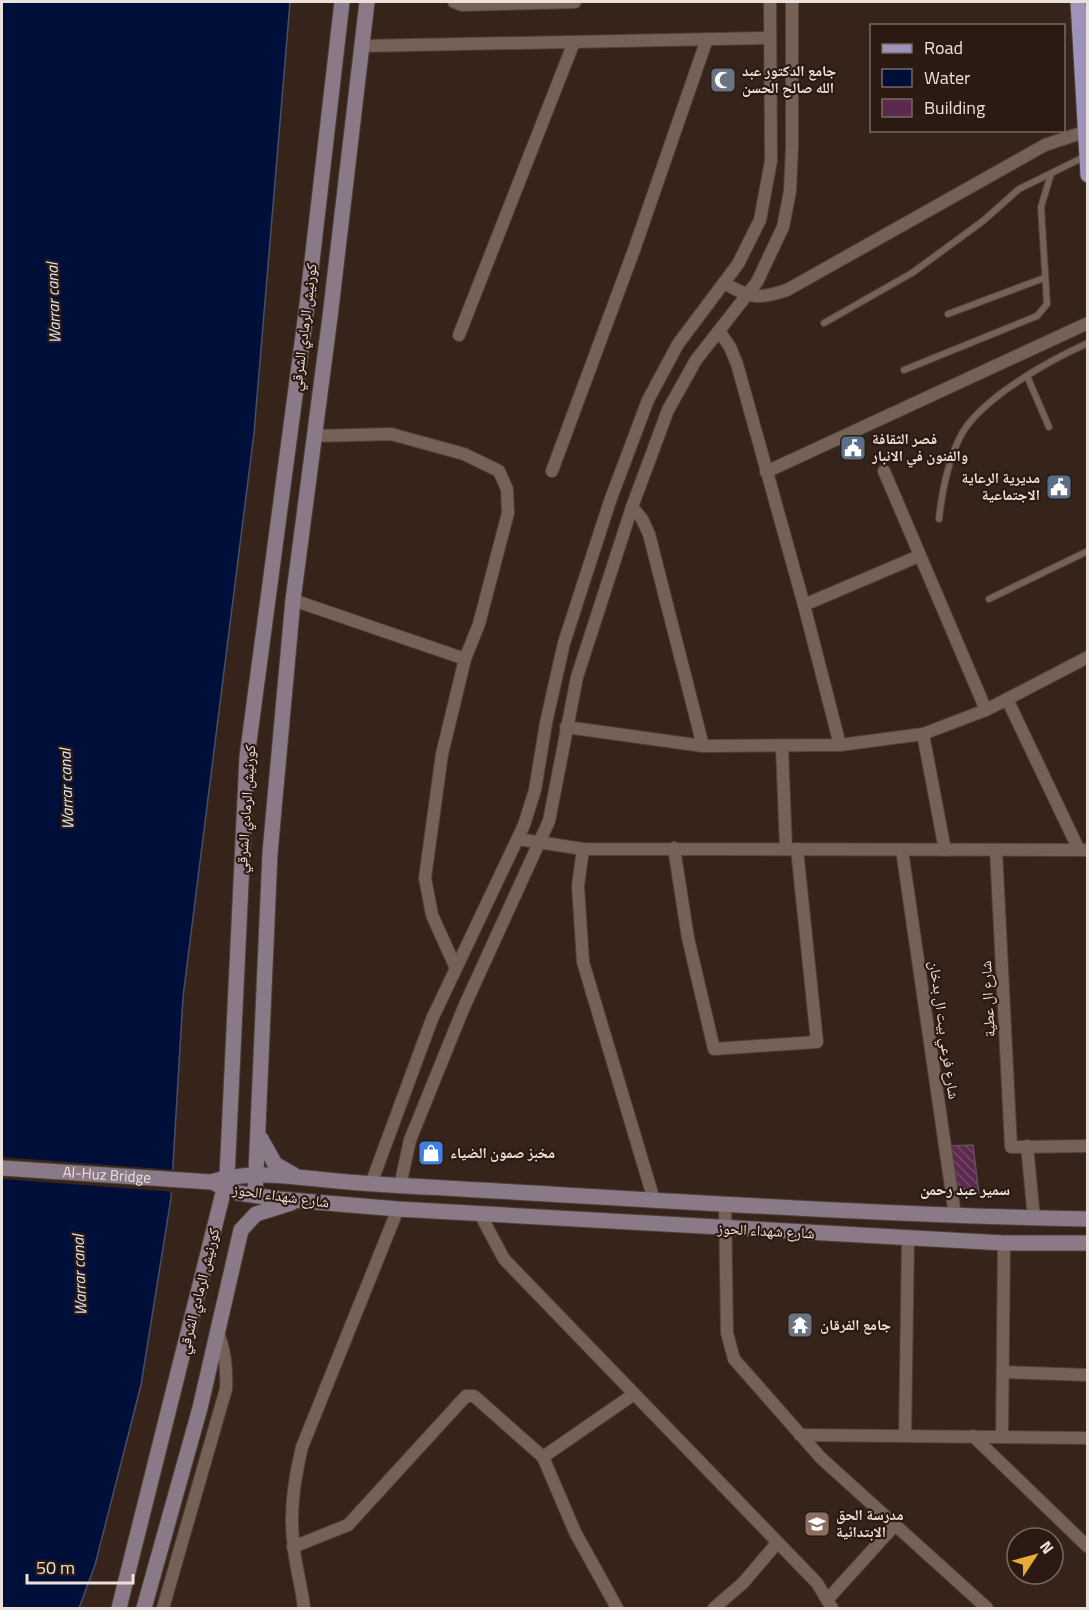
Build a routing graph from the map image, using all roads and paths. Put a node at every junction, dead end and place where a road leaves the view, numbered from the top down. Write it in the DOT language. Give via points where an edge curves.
graph roads {
  1 [pos="342,2"];
  2 [pos="367,2"];
  3 [pos="454,2"];
  4 [pos="575,2"];
  5 [pos="770,2"];
  6 [pos="792,2"];
  7 [pos="1078,2"];
  8 [pos="770,38"];
  9 [pos="707,39"];
  10 [pos="574,42"];
  11 [pos="363,46"];
  12 [pos="1084,132"];
  13 [pos="1086,156"];
  14 [pos="1052,174"];
  15 [pos="1088,175"];
  16 [pos="1044,278"];
  17 [pos="724,283"];
  18 [pos="747,296"];
  19 [pos="306,313"];
  20 [pos="948,314"];
  21 [pos="330,317"];
  22 [pos="825,323"];
  23 [pos="1088,323"];
  24 [pos="719,331"];
  25 [pos="459,336"];
  26 [pos="1088,344"];
  27 [pos="904,370"];
  28 [pos="1027,376"];
  29 [pos="1050,427"];
  30 [pos="314,436"];
  31 [pos="552,471"];
  32 [pos="884,471"];
  33 [pos="766,472"];
  34 [pos="632,507"];
  35 [pos="939,519"];
  36 [pos="1088,551"];
  37 [pos="918,556"];
  38 [pos="988,599"];
  39 [pos="293,600"];
  40 [pos="804,604"];
  41 [pos="1088,657"];
  42 [pos="465,659"];
  43 [pos="1007,699"];
  44 [pos="986,710"];
  45 [pos="566,727"];
  46 [pos="923,734"];
  47 [pos="840,745"];
  48 [pos="703,746"];
  49 [pos="782,747"];
  50 [pos="518,839"];
  51 [pos="539,845"];
  52 [pos="674,848"];
  53 [pos="583,849"];
  54 [pos="792,849"];
  55 [pos="902,850"];
  56 [pos="945,850"];
  57 [pos="996,850"];
  58 [pos="1083,850"];
  59 [pos="455,966"];
  60 [pos="260,1131"];
  61 [pos="1027,1146"];
  62 [pos="1088,1146"];
  63 [pos="2,1168"];
  64 [pos="257,1174"];
  65 [pos="300,1177"];
  66 [pos="211,1182"];
  67 [pos="226,1183"];
  68 [pos="371,1184"];
  69 [pos="400,1186"];
  70 [pos="255,1195"];
  71 [pos="654,1200"];
  72 [pos="299,1201"];
  73 [pos="725,1203"];
  74 [pos="398,1209"];
  75 [pos="480,1214"];
  76 [pos="955,1215"];
  77 [pos="1034,1218"];
  78 [pos="1088,1219"];
  79 [pos="725,1229"];
  80 [pos="908,1239"];
  81 [pos="1004,1244"];
  82 [pos="1088,1244"];
  83 [pos="199,1283"];
  84 [pos="226,1288"];
  85 [pos="217,1330"];
  86 [pos="1003,1372"];
  87 [pos="1088,1375"];
  88 [pos="634,1394"];
  89 [pos="800,1435"];
  90 [pos="904,1436"];
  91 [pos="973,1436"];
  92 [pos="1002,1437"];
  93 [pos="1088,1438"];
  94 [pos="543,1457"];
  95 [pos="895,1525"];
  96 [pos="777,1544"];
  97 [pos="1087,1546"];
  98 [pos="293,1547"];
  99 [pos="830,1604"];
  100 [pos="119,1608"];
  101 [pos="144,1608"];
  102 [pos="163,1608"];
  103 [pos="304,1608"];
  104 [pos="617,1608"];
  105 [pos="714,1608"];
  106 [pos="987,1608"];
  1 -- 19 [label="main road, كورنيش الرمادي الشرقي"];
  2 -- 11 [label="main road, كورنيش الرمادي الشرقي"];
  3 -- 4 [label="street"];
  5 -- 8 [label="street"];
  6 -- 18 [label="street" via="788,210 776,246"];
  7 -- 12 [label="main road"];
  8 -- 9 [label="street"];
  8 -- 17 [label="street" via="771,161 766,200 746,250"];
  9 -- 10 [label="street"];
  9 -- 31 [label="street"];
  10 -- 11 [label="street"];
  10 -- 25 [label="street"];
  11 -- 21 [label="main road, كورنيش الرمادي الشرقي"];
  12 -- 13 [label="main road"];
  12 -- 18 [label="street" via="1045,145 796,286 767,296"];
  13 -- 14 [label="lane"];
  13 -- 15 [label="main road"];
  14 -- 16 [label="lane" via="1041,207"];
  14 -- 22 [label="lane" via="1019,189 912,273"];
  16 -- 20 [label="lane"];
  16 -- 27 [label="lane" via="1047,304 1037,316"];
  17 -- 18 [label="street"];
  17 -- 50 [label="street" via="696,317 662,372 613,491 564,643 535,790"];
  18 -- 24 [label="street"];
  19 -- 21 [label="main road"];
  19 -- 67 [label="main road, كورنيش الرمادي الشرقي" via="248,757"];
  21 -- 30 [label="main road, كورنيش الرمادي الشرقي"];
  23 -- 33 [label="street"];
  24 -- 33 [label="street" via="737,364"];
  24 -- 34 [label="street" via="676,393"];
  26 -- 28 [label="lane" via="1051,359"];
  28 -- 29 [label="lane"];
  28 -- 35 [label="lane" via="984,408 960,436 943,483"];
  30 -- 39 [label="main road, كورنيش الرمادي الشرقي"];
  30 -- 42 [label="street" via="391,434 464,454 499,471 507,489 508,513 479,624"];
  32 -- 37 [label="street"];
  33 -- 40 [label="street"];
  34 -- 45 [label="street" via="585,650"];
  34 -- 48 [label="street" via="649,534"];
  36 -- 38 [label="lane"];
  37 -- 40 [label="street"];
  37 -- 44 [label="street"];
  39 -- 42 [label="street"];
  39 -- 60 [label="main road, كورنيش الرمادي الشرقي" via="270,853"];
  40 -- 47 [label="street"];
  41 -- 43 [label="street"];
  42 -- 59 [label="street" via="442,754 425,878 432,915"];
  43 -- 44 [label="street"];
  43 -- 58 [label="street"];
  44 -- 46 [label="street"];
  45 -- 48 [label="street"];
  45 -- 51 [label="street" via="553,808"];
  46 -- 47 [label="street"];
  46 -- 56 [label="street"];
  47 -- 49 [label="street"];
  48 -- 49 [label="street"];
  49 -- 54 [label="street"];
  50 -- 51 [label="street"];
  50 -- 59 [label="street"];
  51 -- 53 [label="street"];
  51 -- 69 [label="street" via="464,1007 410,1140"];
  52 -- 53 [label="street"];
  52 -- 54 [label="street"];
  52 -- 54 [label="street" via="688,938 714,1049 817,1042"];
  53 -- 71 [label="street" via="578,886 583,962"];
  54 -- 55 [label="street"];
  55 -- 56 [label="street"];
  55 -- 76 [label="street, شارع فرعي بيت ال بدخان"];
  56 -- 57 [label="street"];
  57 -- 58 [label="street"];
  57 -- 61 [label="street, شارع ال عطية" via="1011,1147"];
  59 -- 68 [label="street"];
  60 -- 64 [label="main road, كورنيش الرمادي الشرقي"];
  60 -- 65 [label="main road" via="264,1149 275,1164"];
  61 -- 62 [label="street"];
  61 -- 77 [label="street"];
  63 -- 66 [label="main road, Al-Huz Bridge"];
  64 -- 65 [label="main road, شارع شهداء الحوز"];
  64 -- 67 [label="main road, شارع شهداء الحوز"];
  64 -- 70 [label="main road, كورنيش الرمادي الشرقي"];
  65 -- 68 [label="main road, شارع شهداء الحوز"];
  66 -- 67 [label="main road, شارع شهداء الحوز"];
  67 -- 70 [label="main road, شارع شهداء الحوز"];
  67 -- 83 [label="main road, كورنيش الرمادي الشرقي"];
  68 -- 69 [label="main road, شارع شهداء الحوز"];
  69 -- 71 [label="main road, شارع شهداء الحوز"];
  70 -- 72 [label="main road, شارع شهداء الحوز"];
  71 -- 73 [label="main road, شارع شهداء الحوز"];
  72 -- 74 [label="main road, شارع شهداء الحوز"];
  72 -- 84 [label="main road, كورنيش الرمادي الشرقي" via="262,1211 247,1221 241,1230"];
  73 -- 76 [label="main road, شارع شهداء الحوز"];
  73 -- 79 [label="street"];
  74 -- 75 [label="main road, شارع شهداء الحوز"];
  74 -- 98 [label="street" via="302,1447 293,1491"];
  75 -- 79 [label="main road, شارع شهداء الحوز"];
  75 -- 88 [label="street" via="504,1259"];
  76 -- 77 [label="main road, شارع شهداء الحوز"];
  77 -- 78 [label="main road, شارع شهداء الحوز"];
  79 -- 80 [label="main road, شارع شهداء الحوز"];
  79 -- 89 [label="street" via="727,1333 734,1359"];
  80 -- 81 [label="main road, شارع شهداء الحوز"];
  80 -- 90 [label="street"];
  81 -- 82 [label="main road, شارع شهداء الحوز"];
  81 -- 86 [label="street"];
  83 -- 84 [label="main road"];
  83 -- 100 [label="main road, كورنيش الرمادي الشرقي"];
  84 -- 85 [label="main road, كورنيش الرمادي الشرقي"];
  85 -- 101 [label="main road, كورنيش الرمادي الشرقي" via="200,1408"];
  85 -- 102 [label="street" via="225,1349 226,1389"];
  86 -- 87 [label="street"];
  86 -- 92 [label="street"];
  88 -- 94 [label="street"];
  88 -- 96 [label="street"];
  89 -- 90 [label="street"];
  89 -- 95 [label="street"];
  90 -- 91 [label="street"];
  91 -- 92 [label="street"];
  91 -- 97 [label="street"];
  92 -- 93 [label="street"];
  94 -- 98 [label="street" via="474,1396 466,1396 348,1524"];
  94 -- 104 [label="street" via="575,1532"];
  95 -- 99 [label="street"];
  95 -- 106 [label="street"];
  96 -- 99 [label="street" via="817,1583"];
  96 -- 105 [label="street" via="743,1583"];
  98 -- 103 [label="street"];
}
